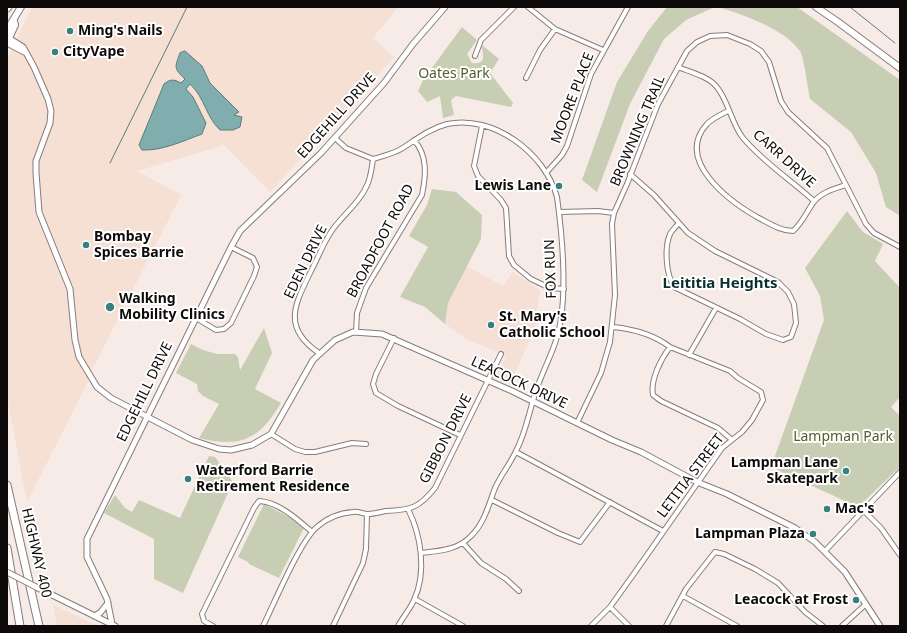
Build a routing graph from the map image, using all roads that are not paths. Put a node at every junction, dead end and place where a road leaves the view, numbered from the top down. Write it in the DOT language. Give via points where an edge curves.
graph roads {
  1 [pos="21,7"];
  2 [pos="445,7"];
  3 [pos="514,7"];
  4 [pos="528,7"];
  5 [pos="628,7"];
  6 [pos="816,7"];
  7 [pos="14,21"];
  8 [pos="555,29"];
  9 [pos="7,30"];
  10 [pos="8,39"];
  11 [pos="603,50"];
  12 [pos="475,56"];
  13 [pos="678,67"];
  14 [pos="900,68"];
  15 [pos="526,78"];
  16 [pos="728,110"];
  17 [pos="482,126"];
  18 [pos="335,138"];
  19 [pos="414,140"];
  20 [pos="373,159"];
  21 [pos="546,173"];
  22 [pos="630,174"];
  23 [pos="846,185"];
  24 [pos="814,202"];
  25 [pos="559,212"];
  26 [pos="614,212"];
  27 [pos="678,224"];
  28 [pos="230,247"];
  29 [pos="900,247"];
  30 [pos="564,289"];
  31 [pos="716,308"];
  32 [pos="196,318"];
  33 [pos="613,327"];
  34 [pos="356,332"];
  35 [pos="394,338"];
  36 [pos="670,347"];
  37 [pos="319,353"];
  38 [pos="501,354"];
  39 [pos="689,355"];
  40 [pos="488,382"];
  41 [pos="533,402"];
  42 [pos="147,416"];
  43 [pos="578,423"];
  44 [pos="271,434"];
  45 [pos="460,435"];
  46 [pos="731,439"];
  47 [pos="366,444"];
  48 [pos="516,452"];
  49 [pos="900,472"];
  50 [pos="697,482"];
  51 [pos="7,485"];
  52 [pos="492,500"];
  53 [pos="610,502"];
  54 [pos="408,509"];
  55 [pos="864,510"];
  56 [pos="367,514"];
  57 [pos="662,531"];
  58 [pos="312,532"];
  59 [pos="463,543"];
  60 [pos="7,548"];
  61 [pos="825,551"];
  62 [pos="421,553"];
  63 [pos="900,555"];
  64 [pos="7,572"];
  65 [pos="519,591"];
  66 [pos="683,596"];
  67 [pos="414,599"];
  68 [pos="108,603"];
  69 [pos="866,604"];
  70 [pos="610,607"];
  71 [pos="94,616"];
  72 [pos="113,625"];
  73 [pos="20,626"];
  74 [pos="39,626"];
  75 [pos="213,626"];
  76 [pos="263,626"];
  77 [pos="333,626"];
  78 [pos="398,626"];
  79 [pos="462,626"];
  80 [pos="591,626"];
  81 [pos="629,626"];
  82 [pos="666,626"];
  83 [pos="737,626"];
  84 [pos="823,626"];
  85 [pos="842,626"];
  86 [pos="880,626"];
  1 -- 7 [label="main road"];
  2 -- 18 [label="street, EDGEHILL DRIVE" via="384,83"];
  3 -- 12 [label="street" via="481,40"];
  4 -- 8 [label="street"];
  5 -- 11 [label="street, MOORE PLACE"];
  6 -- 14 [label="main road"];
  7 -- 9 [label="main road"];
  7 -- 10 [label="main road" via="15,25"];
  8 -- 11 [label="street"];
  8 -- 15 [label="street" via="540,50"];
  10 -- 42 [label="street" via="23,47 51,110 50,123 36,161 35,177 39,212 70,289 79,357 97,387 111,398"];
  11 -- 21 [label="street, MOORE PLACE" via="591,74 567,146"];
  13 -- 16 [label="street, CARR DRIVE" via="716,86"];
  13 -- 22 [label="street, BROWNING TRAIL" via="658,104"];
  13 -- 23 [label="street, BROWNING TRAIL" via="687,51 697,42 710,36 727,35 755,48 769,62 784,107 827,148"];
  16 -- 24 [label="street, CARR DRIVE" via="735,125 753,149"];
  16 -- 24 [label="street" via="708,122 701,132 698,144 698,158 703,169 719,188 739,206 784,231 793,232"];
  17 -- 19 [label="street, FOX RUN" via="468,123 448,124 427,131"];
  17 -- 21 [label="street, FOX RUN" via="494,128 516,141 531,154"];
  17 -- 30 [label="street" via="474,166 478,176 506,208 509,256 514,265 531,279 550,288"];
  18 -- 20 [label="street" via="346,148"];
  18 -- 28 [label="street, EDGEHILL DRIVE" via="240,231"];
  19 -- 20 [label="street, FOX RUN" via="400,150"];
  19 -- 34 [label="street, BROADFOOT ROAD" via="421,148 424,158 425,182 422,195 366,288 357,313"];
  20 -- 37 [label="street, EDEN DRIVE" via="368,184 327,238 297,299 295,325 300,337"];
  21 -- 25 [label="street, FOX RUN" via="554,184"];
  22 -- 26 [label="street, BROWNING TRAIL"];
  22 -- 27 [label="street" via="654,195"];
  23 -- 24 [label="street" via="826,192"];
  23 -- 29 [label="street, BROWNING TRAIL" via="866,224 874,233"];
  25 -- 26 [label="street"];
  25 -- 30 [label="street, FOX RUN"];
  26 -- 33 [label="street, BROWNING TRAIL"];
  27 -- 31 [label="street" via="670,233 668,243 669,280 674,288"];
  27 -- 31 [label="street" via="715,251 778,282 788,292 794,304 796,323 790,336 783,340"];
  28 -- 32 [label="street, EDGEHILL DRIVE"];
  28 -- 32 [label="street" via="253,258 257,267 254,276 231,323 224,329 216,330"];
  30 -- 41 [label="street, FOX RUN" via="558,341 536,389"];
  31 -- 39 [label="street"];
  32 -- 42 [label="street, EDGEHILL DRIVE"];
  33 -- 36 [label="street, LETITIA STREET" via="641,332"];
  33 -- 43 [label="street, BROWNING TRAIL" via="601,373"];
  34 -- 35 [label="street, LEACOCK DRIVE" via="382,334"];
  34 -- 37 [label="street, LEACOCK DRIVE" via="335,340"];
  35 -- 40 [label="street, LEACOCK DRIVE"];
  35 -- 45 [label="street" via="376,374 373,384 376,393"];
  36 -- 39 [label="street, LETITIA STREET"];
  36 -- 46 [label="street" via="663,356 652,387 653,395 718,428"];
  37 -- 44 [label="street, LEACOCK DRIVE"];
  38 -- 40 [label="street, GIBBON DRIVE"];
  39 -- 46 [label="street, LETITIA STREET" via="730,371 761,392 763,400 752,420 742,432"];
  40 -- 41 [label="street, LEACOCK DRIVE"];
  40 -- 45 [label="street, GIBBON DRIVE"];
  41 -- 43 [label="street, LEACOCK DRIVE"];
  41 -- 48 [label="street, FOX RUN" via="527,427"];
  42 -- 44 [label="street" via="192,440 219,450 252,445"];
  42 -- 68 [label="street, EDGEHILL DRIVE" via="87,539 87,557"];
  43 -- 50 [label="street, LEACOCK DRIVE" via="641,452"];
  44 -- 47 [label="street" via="295,449 305,452 352,443"];
  45 -- 54 [label="street, GIBBON DRIVE" via="435,488 426,500"];
  46 -- 50 [label="street, LETITIA STREET"];
  48 -- 52 [label="street, FOX RUN" via="495,488"];
  48 -- 53 [label="street"];
  49 -- 55 [label="street"];
  50 -- 57 [label="street, LETITIA STREET"];
  50 -- 61 [label="street, LEACOCK DRIVE" via="795,528"];
  51 -- 74 [label="highway, HIGHWAY 400"];
  52 -- 53 [label="street" via="580,542"];
  52 -- 59 [label="street, FOX RUN" via="472,536"];
  53 -- 57 [label="street"];
  54 -- 56 [label="street, GIBBON DRIVE" via="400,512"];
  54 -- 62 [label="street" via="419,537"];
  55 -- 61 [label="street"];
  55 -- 63 [label="street" via="881,528"];
  56 -- 58 [label="street, GIBBON DRIVE" via="354,511 339,514 326,520"];
  56 -- 77 [label="street" via="363,563"];
  57 -- 70 [label="street, LETITIA STREET"];
  58 -- 75 [label="street" via="290,515 268,502 260,501 247,521 202,614 204,621"];
  58 -- 76 [label="street, GIBBON DRIVE"];
  59 -- 62 [label="street, FOX RUN" via="451,549"];
  59 -- 65 [label="street" via="481,563"];
  60 -- 73 [label="highway, HIGHWAY 400"];
  61 -- 69 [label="street, LEACOCK DRIVE" via="845,572"];
  62 -- 67 [label="street" via="419,581"];
  64 -- 71 [label="street, bridge"];
  66 -- 82 [label="street"];
  66 -- 83 [label="street"];
  66 -- 84 [label="street" via="715,552 724,554 778,583 805,612"];
  67 -- 78 [label="street"];
  67 -- 79 [label="street"];
  68 -- 71 [label="street"];
  68 -- 72 [label="street, EDGEHILL DRIVE"];
  69 -- 85 [label="street"];
  69 -- 86 [label="street, LEACOCK DRIVE"];
  70 -- 80 [label="street, LETITIA STREET"];
  70 -- 81 [label="street"];
  71 -- 72 [label="street"];
}
